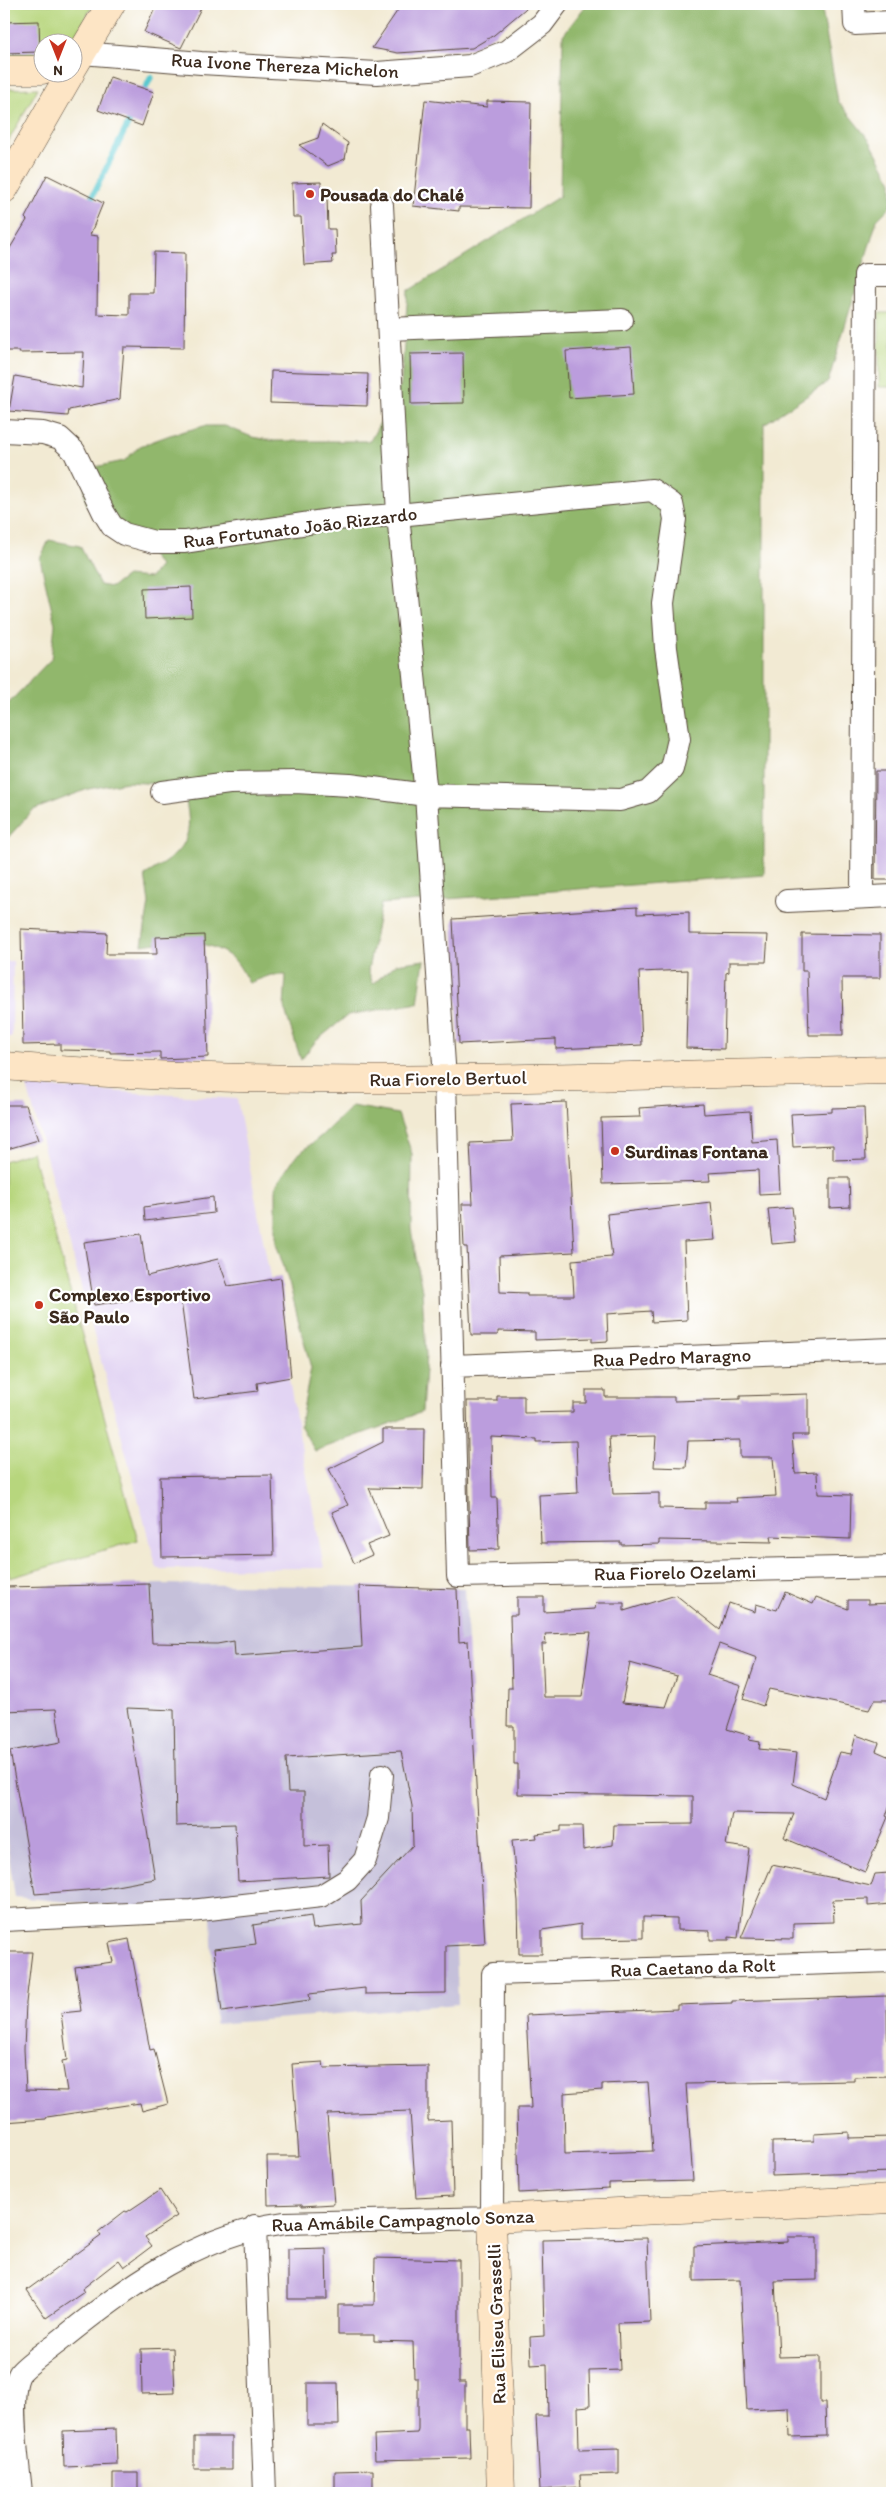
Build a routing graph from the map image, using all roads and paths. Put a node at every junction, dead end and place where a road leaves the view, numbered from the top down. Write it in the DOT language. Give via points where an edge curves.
graph roads {
  1 [pos="111,4"];
  2 [pos="557,4"];
  3 [pos="854,14"];
  4 [pos="892,22"];
  5 [pos="82,53"];
  6 [pos="82,67"];
  7 [pos="4,70"];
  8 [pos="32,70"];
  9 [pos="65,82"];
  10 [pos="4,189"];
  11 [pos="382,205"];
  12 [pos="892,275"];
  13 [pos="622,320"];
  14 [pos="389,329"];
  15 [pos="4,431"];
  16 [pos="398,516"];
  17 [pos="162,792"];
  18 [pos="426,795"];
  19 [pos="892,896"];
  20 [pos="862,897"];
  21 [pos="787,900"];
  22 [pos="4,1066"];
  23 [pos="892,1070"];
  24 [pos="444,1079"];
  25 [pos="892,1349"];
  26 [pos="452,1366"];
  27 [pos="892,1567"];
  28 [pos="382,1775"];
  29 [pos="4,1920"];
  30 [pos="892,1961"];
  31 [pos="493,1974"];
  32 [pos="892,2199"];
  33 [pos="492,2218"];
  34 [pos="255,2226"];
  35 [pos="21,2493"];
  36 [pos="265,2493"];
  37 [pos="502,2493"];
  1 -- 5 [label="main road"];
  2 -- 6 [label="street, Rua Ivone Thereza Michelon" via="542,24 507,51 470,66 377,73 202,63"];
  3 -- 4 [label="street"];
  7 -- 8 [label="main road"];
  9 -- 10 [label="main road"];
  11 -- 14 [label="street"];
  12 -- 20 [label="street" via="865,276"];
  13 -- 14 [label="street"];
  14 -- 16 [label="street"];
  15 -- 16 [label="street, Rua Fortunato João Rizzardo" via="43,433 60,438 74,451 112,526 124,534 154,542 185,542 335,519"];
  16 -- 18 [label="street"];
  16 -- 18 [label="street, Rua Fortunato João Rizzardo" via="652,490 672,504 675,519 663,603 666,648 680,739 672,769 648,792 620,800"];
  17 -- 18 [label="street" via="229,784 294,782 350,784"];
  18 -- 24 [label="street"];
  19 -- 20 [label="street"];
  20 -- 21 [label="street"];
  22 -- 24 [label="main road, Rua Fiorelo Bertuol" via="115,1075 285,1080"];
  23 -- 24 [label="main road, Rua Fiorelo Bertuol"];
  24 -- 26 [label="street"];
  25 -- 26 [label="street, Rua Pedro Maragno"];
  26 -- 27 [label="street, Rua Fiorelo Ozelami" via="458,1576"];
  28 -- 29 [label="street" via="378,1818 365,1860 347,1880 321,1896 191,1911"];
  30 -- 31 [label="street, Rua Caetano da Rolt"];
  31 -- 33 [label="street, Rua Eliseu Grasselli"];
  32 -- 33 [label="main road, Rua Amábile Campagnolo Sonza"];
  33 -- 34 [label="street, Rua Amábile Campagnolo Sonza" via="284,2222"];
  33 -- 37 [label="main road, Rua Eliseu Grasselli"];
  34 -- 35 [label="street, Rua Amábile Campagnolo Sonza" via="189,2251 114,2296 20,2373 13,2395"];
  34 -- 36 [label="street"];
}
